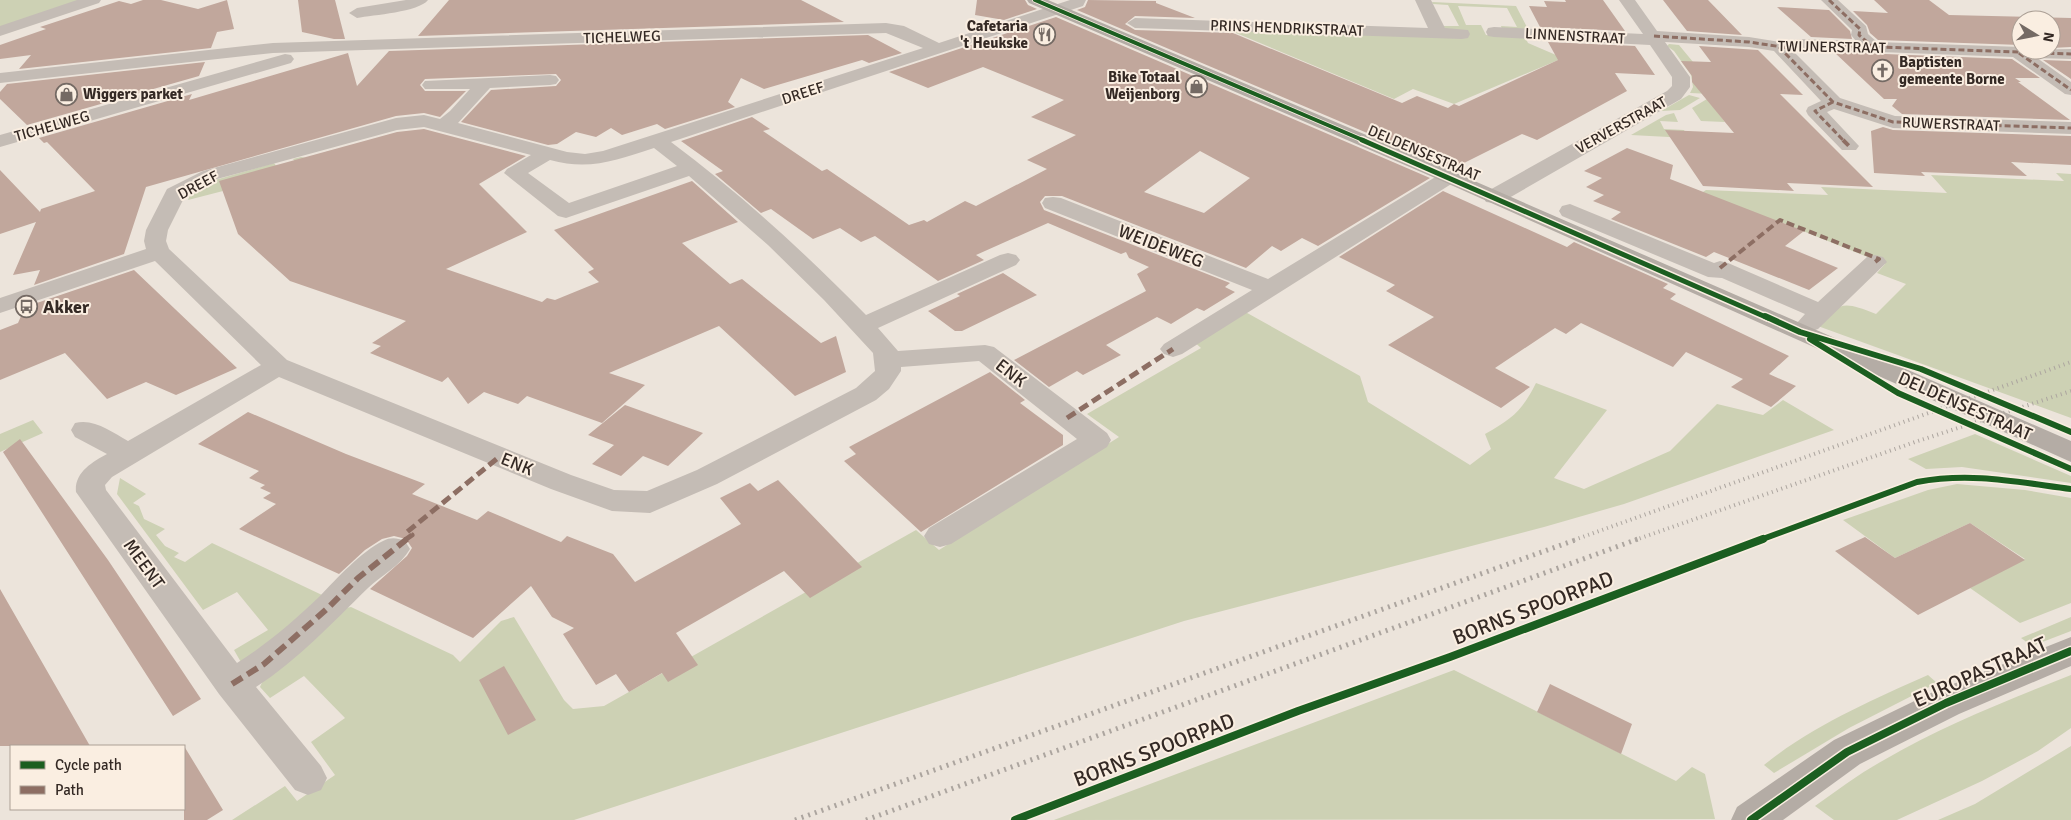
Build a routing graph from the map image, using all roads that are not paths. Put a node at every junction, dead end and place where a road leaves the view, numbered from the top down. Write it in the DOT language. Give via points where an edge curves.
graph roads {
  1 [pos="94,0"];
  2 [pos="420,0"];
  3 [pos="1036,0"];
  4 [pos="1078,0"];
  5 [pos="1423,0"];
  6 [pos="1627,0"];
  7 [pos="1828,0"];
  8 [pos="356,7"];
  9 [pos="1058,9"];
  10 [pos="1135,23"];
  11 [pos="0,31"];
  12 [pos="1494,32"];
  13 [pos="1439,33"];
  14 [pos="1462,34"];
  15 [pos="1655,38"];
  16 [pos="339,46"];
  17 [pos="300,47"];
  18 [pos="1779,47"];
  19 [pos="1873,47"];
  20 [pos="939,49"];
  21 [pos="2011,53"];
  22 [pos="2028,60"];
  23 [pos="0,78"];
  24 [pos="550,80"];
  25 [pos="484,84"];
  26 [pos="432,85"];
  27 [pos="2071,90"];
  28 [pos="1833,102"];
  29 [pos="443,125"];
  30 [pos="2071,128"];
  31 [pos="656,140"];
  32 [pos="0,141"];
  33 [pos="1849,146"];
  34 [pos="546,154"];
  35 [pos="692,168"];
  36 [pos="1449,177"];
  37 [pos="1494,197"];
  38 [pos="1053,203"];
  39 [pos="1570,211"];
  40 [pos="1596,221"];
  41 [pos="1576,233"];
  42 [pos="159,252"];
  43 [pos="1008,260"];
  44 [pos="1876,262"];
  45 [pos="1716,272"];
  46 [pos="1697,286"];
  47 [pos="1270,288"];
  48 [pos="0,306"];
  49 [pos="1822,313"];
  50 [pos="862,326"];
  51 [pos="1800,332"];
  52 [pos="1173,349"];
  53 [pos="887,360"];
  54 [pos="278,366"];
  55 [pos="85,430"];
  56 [pos="2058,443"];
  57 [pos="2071,452"];
  58 [pos="129,453"];
  59 [pos="940,536"];
  60 [pos="394,549"];
  61 [pos="2071,650"];
  62 [pos="232,684"];
  63 [pos="308,778"];
  64 [pos="1751,820"];
  1 -- 11 [label="street"];
  2 -- 8 [label="street" via="407,5"];
  3 -- 9 [label="street, DELDENSESTRAAT"];
  4 -- 9 [label="street, DREEF"];
  5 -- 13 [label="street"];
  6 -- 15 [label="street, VERVERSTRAAT"];
  7 -- 19 [label="street" via="1860,29 1859,35"];
  8 -- 16 [label="street" via="358,21"];
  9 -- 20 [label="street, DREEF"];
  9 -- 36 [label="street, DELDENSESTRAAT"];
  10 -- 13 [label="street, PRINS HENDRIKSTRAAT"];
  12 -- 15 [label="street, LINNENSTRAAT"];
  13 -- 14 [label="street, PRINS HENDRIKSTRAAT"];
  15 -- 18 [label="street, TWIJNERSTRAAT" via="1749,42"];
  15 -- 37 [label="street, VERVERSTRAAT" via="1681,77 1681,87 1674,95"];
  16 -- 17 [label="street, TICHELWEG"];
  16 -- 20 [label="street, TICHELWEG" via="886,28 898,30"];
  17 -- 23 [label="street, TICHELWEG"];
  17 -- 32 [label="street, TICHELWEG" via="296,55 289,58"];
  18 -- 19 [label="street, TWIJNERSTRAAT" via="1789,48 1798,44"];
  18 -- 28 [label="street, RUWERSTRAAT"];
  19 -- 21 [label="street, TWIJNERSTRAAT"];
  20 -- 31 [label="street, DREEF"];
  22 -- 27 [label="street"];
  24 -- 25 [label="street"];
  25 -- 26 [label="street"];
  25 -- 29 [label="street" via="457,115"];
  28 -- 30 [label="street, RUWERSTRAAT" via="1893,122"];
  28 -- 33 [label="street" via="1815,111"];
  29 -- 34 [label="street, DREEF"];
  29 -- 42 [label="street, DREEF" via="424,121 396,124 210,175 175,194 157,230 155,242"];
  31 -- 34 [label="street, DREEF" via="592,159"];
  31 -- 35 [label="street"];
  34 -- 35 [label="street" via="514,173 566,211"];
  35 -- 50 [label="street" via="783,245"];
  36 -- 37 [label="street, DELDENSESTRAAT"];
  36 -- 47 [label="street"];
  37 -- 41 [label="street, DELDENSESTRAAT"];
  38 -- 47 [label="street, WEIDEWEG"];
  39 -- 40 [label="street"];
  40 -- 41 [label="street"];
  40 -- 45 [label="street"];
  41 -- 46 [label="street, DELDENSESTRAAT"];
  42 -- 48 [label="street"];
  42 -- 54 [label="street, ENK"];
  43 -- 50 [label="street"];
  44 -- 49 [label="street"];
  45 -- 46 [label="street"];
  45 -- 49 [label="street" via="1720,268"];
  46 -- 51 [label="street, DELDENSESTRAAT"];
  47 -- 52 [label="street"];
  49 -- 51 [label="street"];
  50 -- 53 [label="street" via="886,352"];
  51 -- 56 [label="street, DELDENSESTRAAT"];
  53 -- 54 [label="street, ENK" via="888,371 880,383 866,394 707,477 650,502 612,500 561,482"];
  53 -- 59 [label="street, ENK" via="985,352 1097,440"];
  54 -- 58 [label="street, MEENT"];
  55 -- 58 [label="street"];
  56 -- 57 [label="street, DELDENSESTRAAT"];
  58 -- 62 [label="street, MEENT" via="90,483 92,492"];
  60 -- 62 [label="street" via="264,664"];
  61 -- 64 [label="street, EUROPASTRAAT" via="1946,703 1847,752"];
  62 -- 63 [label="street, MEENT"];
}
